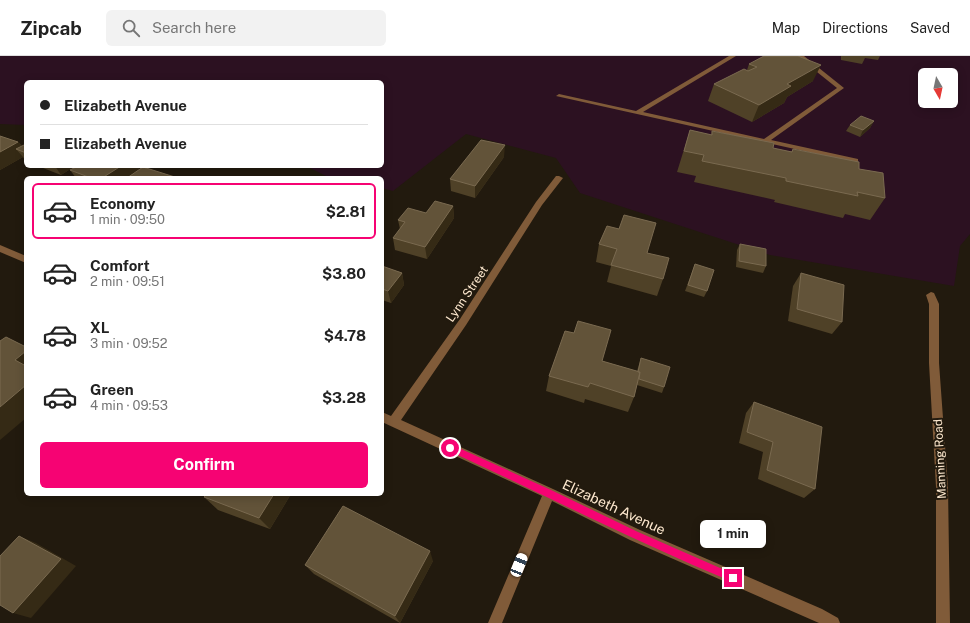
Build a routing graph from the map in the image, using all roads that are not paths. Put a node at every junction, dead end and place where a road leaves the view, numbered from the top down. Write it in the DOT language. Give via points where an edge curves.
graph roads {
  1 [pos="732,56"];
  2 [pos="800,56"];
  3 [pos="559,96"];
  4 [pos="637,113"];
  5 [pos="765,142"];
  6 [pos="855,161"];
  7 [pos="559,178"];
  8 [pos="0,248"];
  9 [pos="24,259"];
  10 [pos="931,295"];
  11 [pos="388,420"];
  12 [pos="549,493"];
  13 [pos="495,623"];
  14 [pos="833,623"];
  15 [pos="943,623"];
  1 -- 4 [label="street"];
  2 -- 5 [label="street" via="841,88"];
  3 -- 4 [label="street"];
  4 -- 5 [label="street"];
  5 -- 6 [label="street"];
  7 -- 11 [label="street, Lynn Street" via="463,322"];
  8 -- 9 [label="street"];
  10 -- 15 [label="street, Manning Road" via="934,304 934,363 942,487"];
  11 -- 12 [label="street, Elizabeth Avenue"];
  12 -- 13 [label="street"];
  12 -- 14 [label="street, Elizabeth Avenue" via="635,535"];
}
